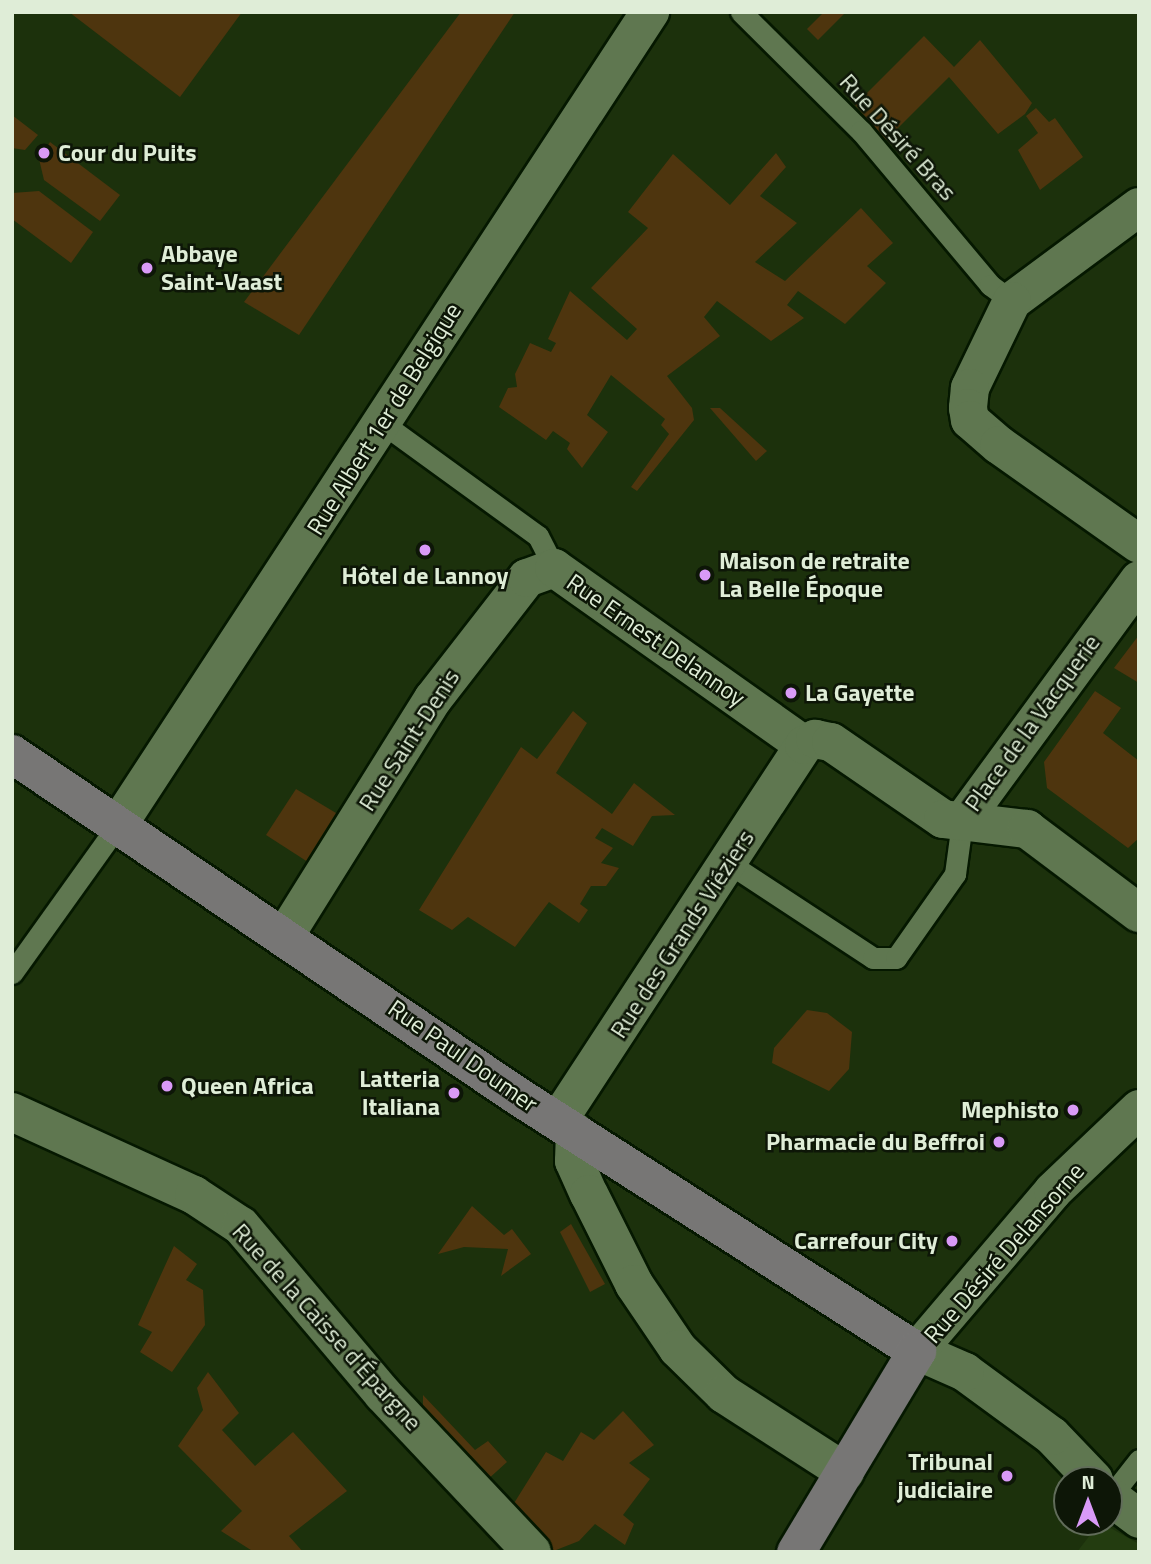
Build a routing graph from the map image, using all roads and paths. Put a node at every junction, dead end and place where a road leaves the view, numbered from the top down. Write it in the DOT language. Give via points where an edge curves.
graph roads {
  1 [pos="650,12"];
  2 [pos="741,12"];
  3 [pos="1139,207"];
  4 [pos="1012,302"];
  5 [pos="385,425"];
  6 [pos="1139,544"];
  7 [pos="554,568"];
  8 [pos="1139,580"];
  9 [pos="804,745"];
  10 [pos="12,754"];
  11 [pos="962,822"];
  12 [pos="118,825"];
  13 [pos="730,864"];
  14 [pos="1139,913"];
  15 [pos="286,934"];
  16 [pos="13,971"];
  17 [pos="1139,1109"];
  18 [pos="12,1112"];
  19 [pos="566,1127"];
  20 [pos="917,1352"];
  21 [pos="1139,1460"];
  22 [pos="1081,1466"];
  23 [pos="845,1472"];
  24 [pos="1123,1479"];
  25 [pos="1123,1506"];
  26 [pos="1139,1518"];
  27 [pos="532,1552"];
  28 [pos="796,1552"];
  1 -- 5 [label="street, Rue Albert 1er de Belgique" via="476,270"];
  2 -- 4 [label="lane, Rue Désiré Bras" via="861,131 990,285"];
  3 -- 4 [label="street"];
  4 -- 6 [label="street" via="970,388 970,420"];
  5 -- 7 [label="lane, Rue Ernest Delannoy" via="538,536"];
  5 -- 12 [label="street, Rue Albert 1er de Belgique"];
  7 -- 9 [label="street, Rue Ernest Delannoy"];
  7 -- 15 [label="street, Rue Saint-Denis" via="527,579 433,699"];
  8 -- 11 [label="street, Place de la Vacquerie"];
  9 -- 11 [label="street, Place de la Vacquerie" via="815,739 831,742 943,819"];
  9 -- 13 [label="street, Rue des Grands Viéziers"];
  10 -- 12 [label="street, Rue Paul Doumer"];
  11 -- 13 [label="lane" via="955,874 896,958 873,958"];
  11 -- 14 [label="street" via="1027,829"];
  12 -- 15 [label="street, Rue Paul Doumer"];
  12 -- 16 [label="lane"];
  13 -- 19 [label="street, Rue des Grands Viéziers"];
  15 -- 19 [label="street, Rue Paul Doumer"];
  17 -- 20 [label="street, Rue Désiré Delansorne" via="1053,1191"];
  18 -- 27 [label="street, Rue de la Caisse d'Épargne" via="194,1195 241,1226 383,1394"];
  19 -- 20 [label="street, Rue Paul Doumer"];
  19 -- 23 [label="street" via="574,1160 634,1284 678,1349 724,1394"];
  20 -- 22 [label="street" via="965,1372 1052,1436"];
  20 -- 23 [label="street, Rue Désiré Delansorne"];
  21 -- 24 [label="lane"];
  23 -- 28 [label="street, Rue Désiré Delansorne"];
  25 -- 26 [label="street"];
}
